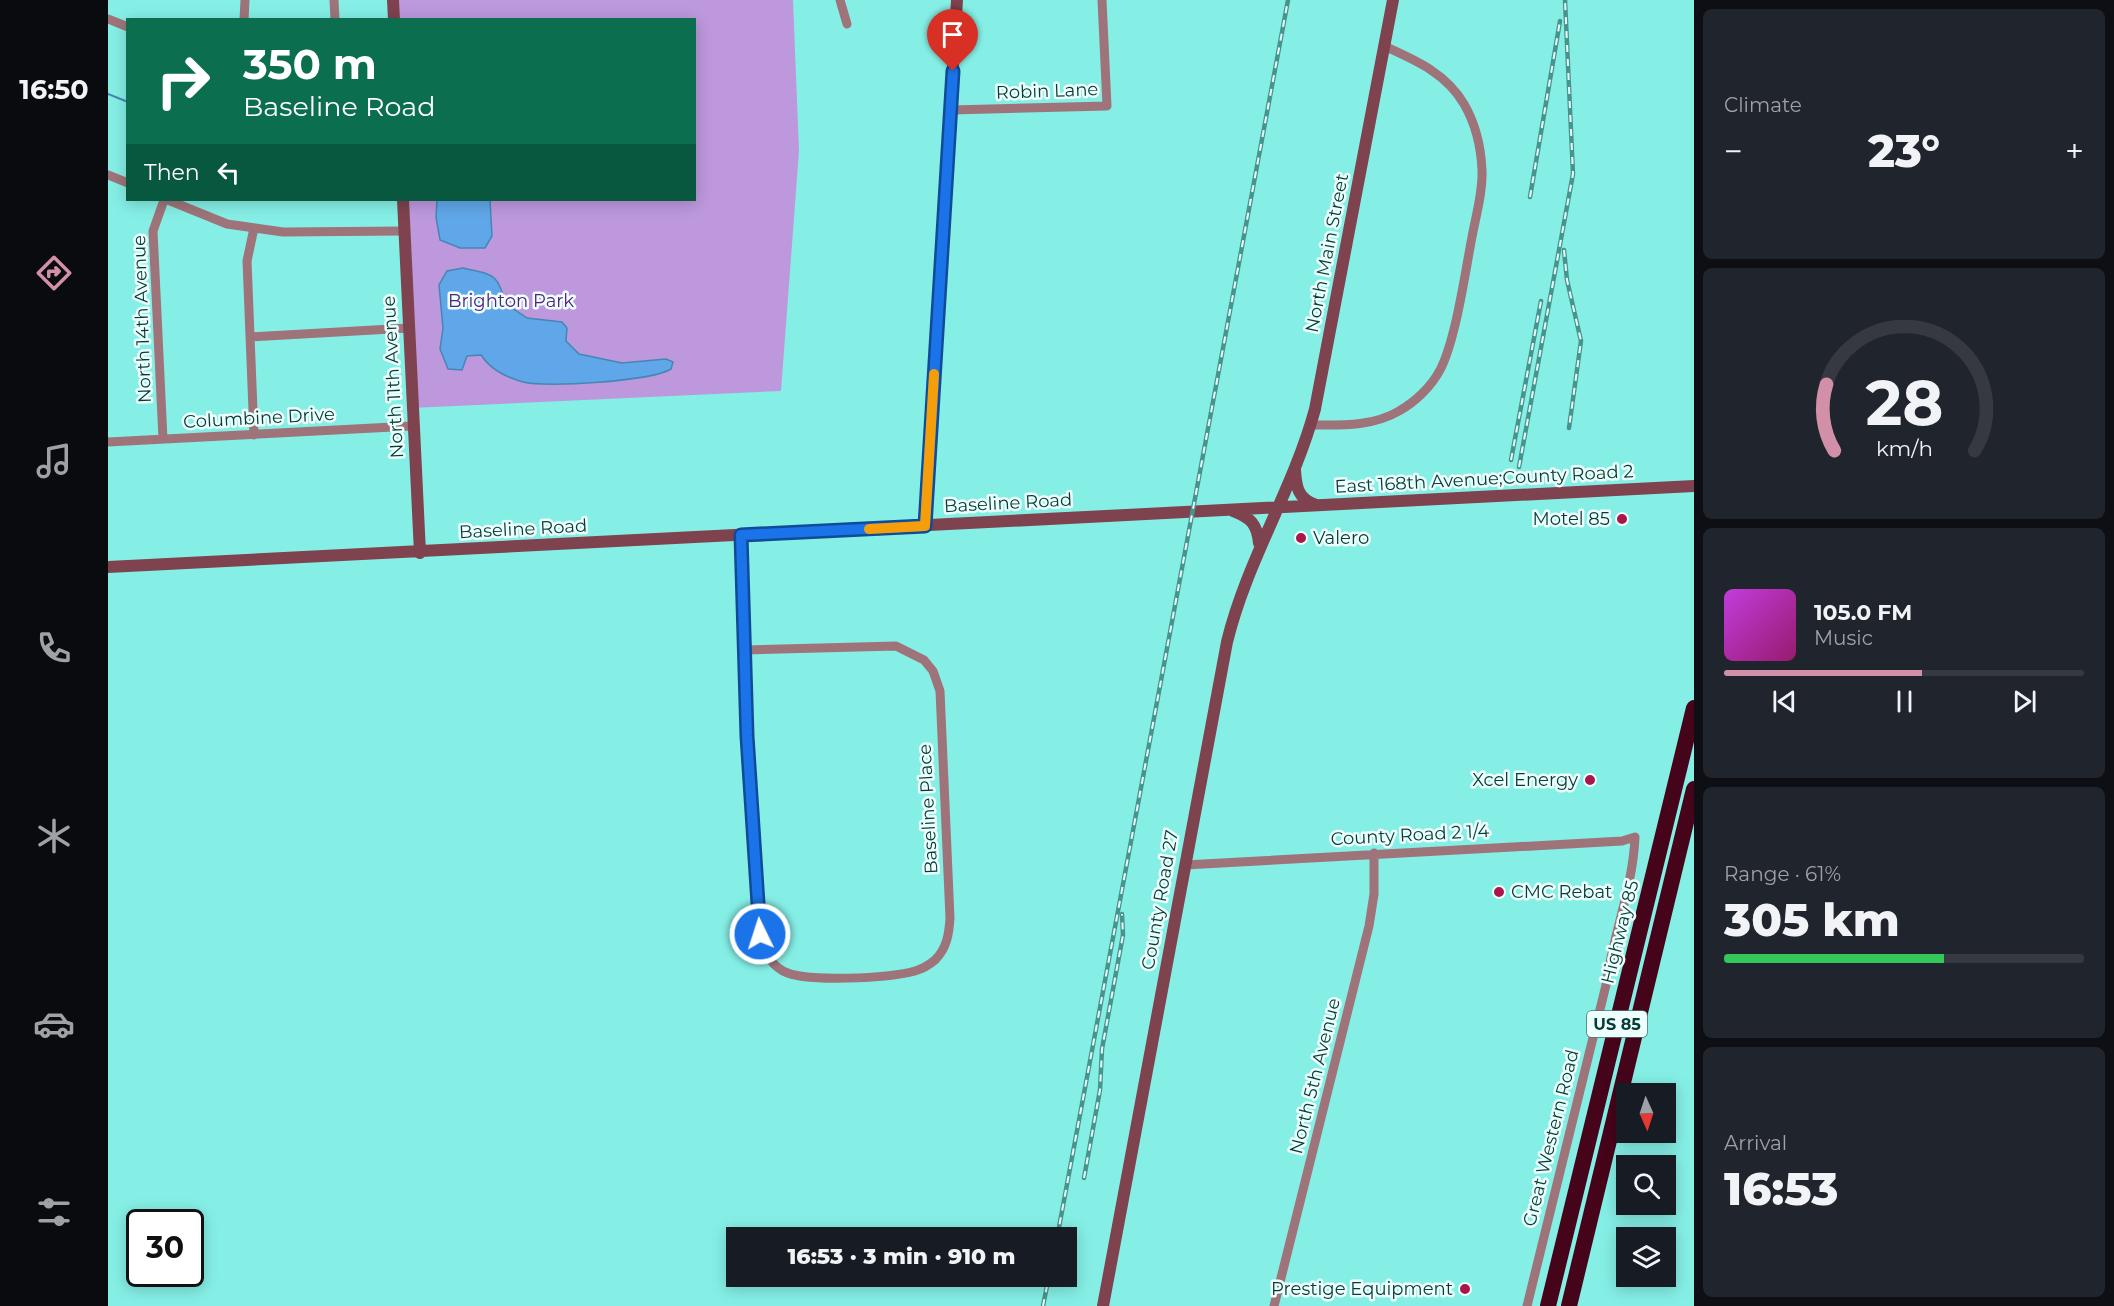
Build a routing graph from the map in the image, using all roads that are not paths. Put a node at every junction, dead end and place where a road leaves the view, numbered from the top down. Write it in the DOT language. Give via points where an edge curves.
graph roads {
  1 [pos="245,0"];
  2 [pos="334,0"];
  3 [pos="393,0"];
  4 [pos="840,0"];
  5 [pos="957,0"];
  6 [pos="1102,0"];
  7 [pos="1393,0"];
  8 [pos="244,18"];
  9 [pos="335,18"];
  10 [pos="394,18"];
  11 [pos="108,19"];
  12 [pos="847,24"];
  13 [pos="126,26"];
  14 [pos="1384,46"];
  15 [pos="951,110"];
  16 [pos="108,175"];
  17 [pos="126,182"];
  18 [pos="166,201"];
  19 [pos="169,201"];
  20 [pos="403,201"];
  21 [pos="254,228"];
  22 [pos="404,231"];
  23 [pos="409,328"];
  24 [pos="251,337"];
  25 [pos="1310,425"];
  26 [pos="412,426"];
  27 [pos="254,435"];
  28 [pos="163,439"];
  29 [pos="108,442"];
  30 [pos="1295,467"];
  31 [pos="1694,486"];
  32 [pos="1317,506"];
  33 [pos="1275,508"];
  34 [pos="1232,510"];
  35 [pos="925,526"];
  36 [pos="741,535"];
  37 [pos="1259,546"];
  38 [pos="420,553"];
  39 [pos="108,567"];
  40 [pos="745,650"];
  41 [pos="1694,708"];
  42 [pos="1694,789"];
  43 [pos="1635,837"];
  44 [pos="1374,853"];
  45 [pos="1185,865"];
  46 [pos="1103,1306"];
  47 [pos="1274,1306"];
  48 [pos="1527,1306"];
  49 [pos="1548,1306"];
  50 [pos="1569,1306"];
  1 -- 8 [label="street"];
  2 -- 9 [label="street"];
  3 -- 10 [label="street"];
  4 -- 12 [label="street"];
  5 -- 15 [label="street"];
  6 -- 15 [label="street, Robin Lane" via="1107,106"];
  7 -- 14 [label="street, North Main Street"];
  11 -- 13 [label="street"];
  14 -- 25 [label="street, North Main Street"];
  14 -- 25 [label="street" via="1445,80 1470,117 1482,170 1465,273 1444,361 1416,399 1380,420"];
  15 -- 35 [label="street"];
  16 -- 17 [label="street"];
  18 -- 28 [label="street, North 14th Avenue" via="153,231"];
  19 -- 21 [label="street" via="227,224"];
  20 -- 22 [label="street, North 11th Avenue"];
  21 -- 22 [label="street" via="283,232"];
  21 -- 24 [label="street" via="247,261"];
  22 -- 23 [label="street, North 11th Avenue"];
  23 -- 24 [label="street"];
  23 -- 26 [label="street, North 11th Avenue"];
  24 -- 27 [label="street"];
  25 -- 30 [label="street, North Main Street"];
  26 -- 27 [label="street, Columbine Drive"];
  26 -- 38 [label="street, North 11th Avenue"];
  27 -- 28 [label="street, Columbine Drive"];
  28 -- 29 [label="street, Columbine Drive"];
  30 -- 32 [label="street" via="1296,488 1304,501"];
  30 -- 33 [label="street, North Main Street"];
  31 -- 32 [label="street, East 168th Avenue;County Road 2"];
  32 -- 33 [label="street, East 168th Avenue;County Road 2"];
  33 -- 34 [label="street, Baseline Road"];
  33 -- 37 [label="street, County Road 27"];
  34 -- 35 [label="street, Baseline Road"];
  34 -- 37 [label="street" via="1252,520 1258,528"];
  35 -- 36 [label="street, Baseline Road"];
  36 -- 38 [label="street, Baseline Road"];
  36 -- 40 [label="street"];
  37 -- 45 [label="street, County Road 27" via="1227,642"];
  38 -- 39 [label="street"];
  40 -- 40 [label="street, Baseline Place" via="896,646 924,660 933,670 940,691 950,918 944,949 918,971 827,978 790,975 766,954 759,928"];
  41 -- 49 [label="highway, Highway 85 / US 85"];
  42 -- 50 [label="highway, US 85"];
  43 -- 44 [label="street, County Road 2 1/4" via="1622,841"];
  43 -- 48 [label="street, Great Western Road" via="1634,861 1606,985"];
  44 -- 45 [label="street, County Road 2 1/4"];
  44 -- 47 [label="street, North 5th Avenue" via="1369,926"];
  45 -- 46 [label="street, County Road 27"];
}
